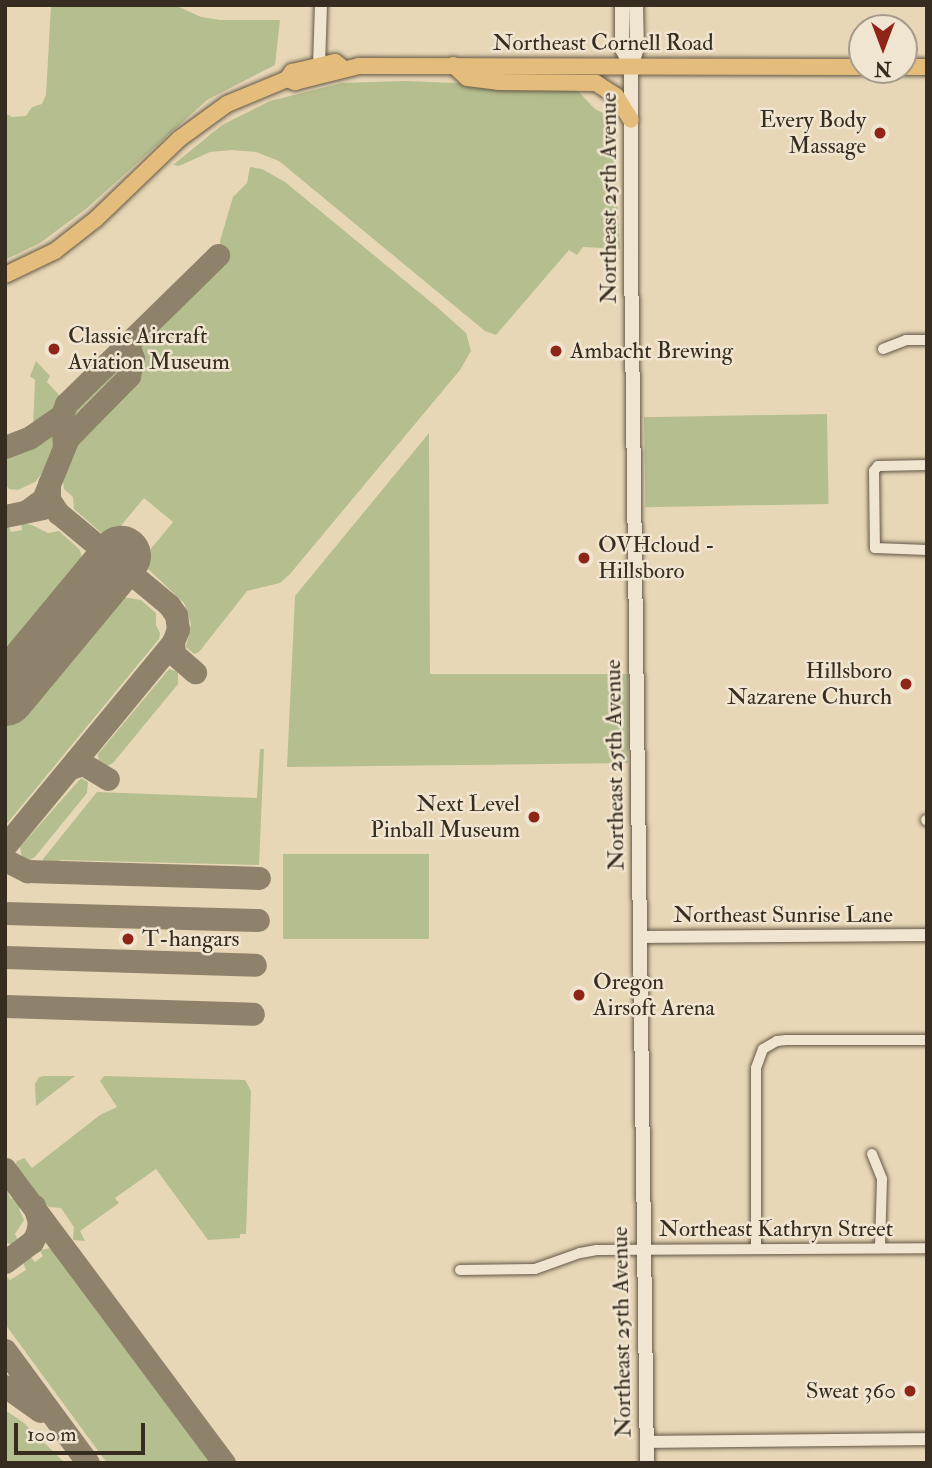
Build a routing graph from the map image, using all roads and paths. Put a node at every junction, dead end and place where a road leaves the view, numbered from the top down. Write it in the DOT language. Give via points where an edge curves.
graph roads {
  1 [pos="321,5"];
  2 [pos="622,5"];
  3 [pos="636,5"];
  4 [pos="319,65"];
  5 [pos="453,65"];
  6 [pos="631,66"];
  7 [pos="848,67"];
  8 [pos="343,68"];
  9 [pos="287,79"];
  10 [pos="631,120"];
  11 [pos="5,275"];
  12 [pos="927,340"];
  13 [pos="883,349"];
  14 [pos="927,465"];
  15 [pos="927,550"];
  16 [pos="927,935"];
  17 [pos="640,937"];
  18 [pos="927,1040"];
  19 [pos="872,1154"];
  20 [pos="880,1248"];
  21 [pos="927,1248"];
  22 [pos="755,1249"];
  23 [pos="643,1250"];
  24 [pos="460,1269"];
  25 [pos="927,1439"];
  26 [pos="646,1442"];
  27 [pos="647,1463"];
  1 -- 4 [label="street"];
  2 -- 6 [label="main road, Northeast 25th Avenue" via="622,49"];
  3 -- 6 [label="main road, Northeast 25th Avenue" via="637,48"];
  4 -- 8 [label="highway, Northeast Cornell Road" via="335,62"];
  4 -- 9 [label="highway, Northeast Cornell Road" via="292,72"];
  5 -- 6 [label="highway, Northeast Cornell Road"];
  5 -- 8 [label="highway, Northeast Cornell Road"];
  5 -- 10 [label="highway" via="467,78 596,83 616,96"];
  6 -- 7 [label="highway, Northeast Cornell Road"];
  6 -- 10 [label="main road, Northeast 25th Avenue"];
  8 -- 9 [label="highway, Northeast Cornell Road" via="336,74 295,82"];
  9 -- 11 [label="highway, Northeast Cornell Road" via="211,114 96,219 55,251"];
  10 -- 17 [label="main road, Northeast 25th Avenue"];
  12 -- 13 [label="street" via="906,340"];
  14 -- 15 [label="street" via="878,466 874,471 875,544 880,550"];
  16 -- 17 [label="street, Northeast Sunrise Lane"];
  17 -- 23 [label="main road, Northeast 25th Avenue"];
  18 -- 22 [label="street" via="786,1040 763,1049 756,1068"];
  19 -- 20 [label="street" via="881,1179"];
  20 -- 21 [label="street, Northeast Kathryn Street"];
  20 -- 22 [label="street, Northeast Kathryn Street"];
  22 -- 23 [label="street, Northeast Kathryn Street"];
  23 -- 24 [label="street, Northeast Kathryn Street" via="580,1253 535,1269"];
  23 -- 26 [label="main road, Northeast 25th Avenue"];
  25 -- 26 [label="street"];
  26 -- 27 [label="main road, Northeast 25th Avenue"];
}
